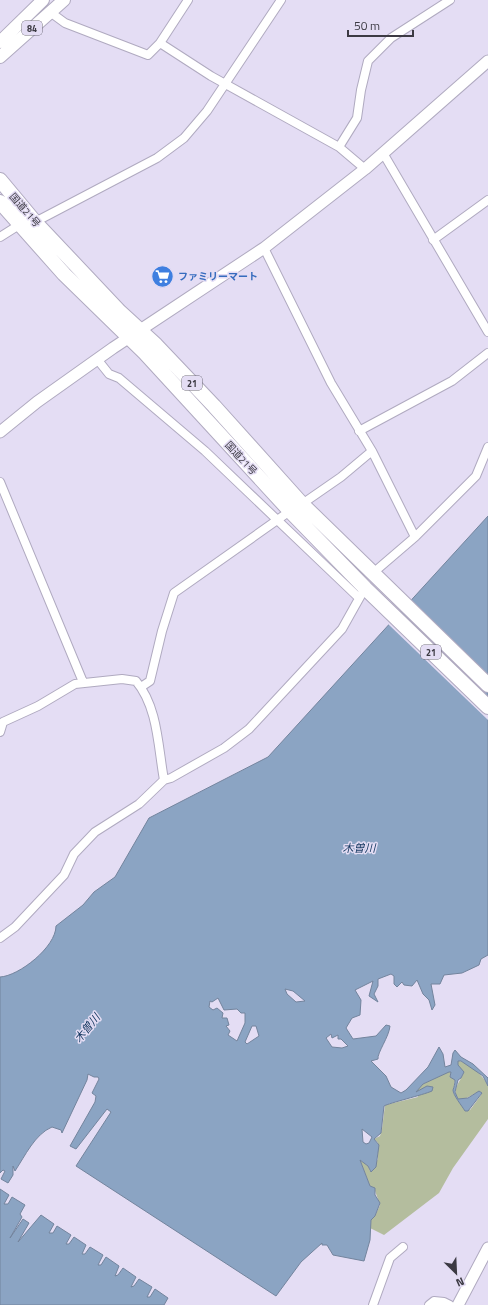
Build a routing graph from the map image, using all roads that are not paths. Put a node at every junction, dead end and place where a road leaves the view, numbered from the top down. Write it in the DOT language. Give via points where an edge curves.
graph roads {
  1 [pos="43,0"];
  2 [pos="64,0"];
  3 [pos="188,0"];
  4 [pos="281,0"];
  5 [pos="450,0"];
  6 [pos="50,12"];
  7 [pos="0,42"];
  8 [pos="160,43"];
  9 [pos="0,58"];
  10 [pos="488,61"];
  11 [pos="226,83"];
  12 [pos="339,147"];
  13 [pos="383,153"];
  14 [pos="365,169"];
  15 [pos="0,180"];
  16 [pos="488,200"];
  17 [pos="0,202"];
  18 [pos="35,222"];
  19 [pos="20,225"];
  20 [pos="0,237"];
  21 [pos="433,240"];
  22 [pos="264,248"];
  23 [pos="488,332"];
  24 [pos="135,334"];
  25 [pos="488,353"];
  26 [pos="97,359"];
  27 [pos="359,431"];
  28 [pos="0,432"];
  29 [pos="488,447"];
  30 [pos="372,451"];
  31 [pos="0,482"];
  32 [pos="296,508"];
  33 [pos="278,520"];
  34 [pos="415,537"];
  35 [pos="373,573"];
  36 [pos="366,594"];
  37 [pos="83,682"];
  38 [pos="488,684"];
  39 [pos="141,687"];
  40 [pos="488,707"];
  41 [pos="0,732"];
  42 [pos="164,780"];
  43 [pos="0,938"];
  44 [pos="403,1246"];
  45 [pos="488,1248"];
  46 [pos="373,1305"];
  47 [pos="429,1305"];
  48 [pos="450,1305"];
  49 [pos="458,1305"];
  1 -- 7 [label="main road, 84"];
  2 -- 6 [label="main road, 84"];
  3 -- 8 [label="street"];
  4 -- 11 [label="street"];
  5 -- 12 [label="street" via="391,38 368,61 357,118"];
  6 -- 8 [label="street" via="65,23 148,55"];
  6 -- 9 [label="main road, 84"];
  8 -- 11 [label="street"];
  10 -- 13 [label="street"];
  11 -- 12 [label="street"];
  11 -- 18 [label="street" via="184,138 157,158"];
  12 -- 14 [label="street"];
  13 -- 14 [label="street"];
  13 -- 21 [label="street"];
  14 -- 22 [label="street"];
  15 -- 18 [label="highway, 国道21号 / 21"];
  16 -- 21 [label="street"];
  17 -- 19 [label="highway, 国道21号 / 21"];
  18 -- 24 [label="highway, 国道21号 / 21" via="120,312"];
  19 -- 20 [label="street"];
  19 -- 24 [label="highway, 国道21号 / 21" via="64,274"];
  21 -- 23 [label="street"];
  22 -- 24 [label="street"];
  22 -- 27 [label="street" via="331,383"];
  24 -- 26 [label="street"];
  24 -- 32 [label="highway, 国道21号 / 21" via="214,406"];
  25 -- 27 [label="street" via="452,381"];
  26 -- 28 [label="street"];
  26 -- 33 [label="street" via="105,371 119,378 205,451"];
  27 -- 30 [label="street"];
  29 -- 34 [label="street" via="476,476"];
  30 -- 32 [label="street" via="341,477"];
  30 -- 34 [label="street"];
  31 -- 37 [label="street"];
  32 -- 33 [label="street"];
  32 -- 35 [label="highway, 国道21号 / 21"];
  32 -- 36 [label="highway, 国道21号 / 21"];
  33 -- 36 [label="street"];
  33 -- 39 [label="street" via="174,593 150,681"];
  34 -- 35 [label="street"];
  35 -- 38 [label="highway, 国道21号 / 21"];
  36 -- 40 [label="highway, 国道21号 / 21"];
  36 -- 42 [label="street" via="342,629 249,729 224,748"];
  37 -- 39 [label="street" via="122,679 136,681"];
  37 -- 41 [label="street" via="3,722"];
  39 -- 42 [label="street" via="152,712"];
  42 -- 43 [label="street" via="139,804 95,832 74,854 64,874 15,927"];
  44 -- 46 [label="street" via="390,1258"];
  45 -- 49 [label="street"];
  47 -- 48 [label="street" via="434,1301"];
}
